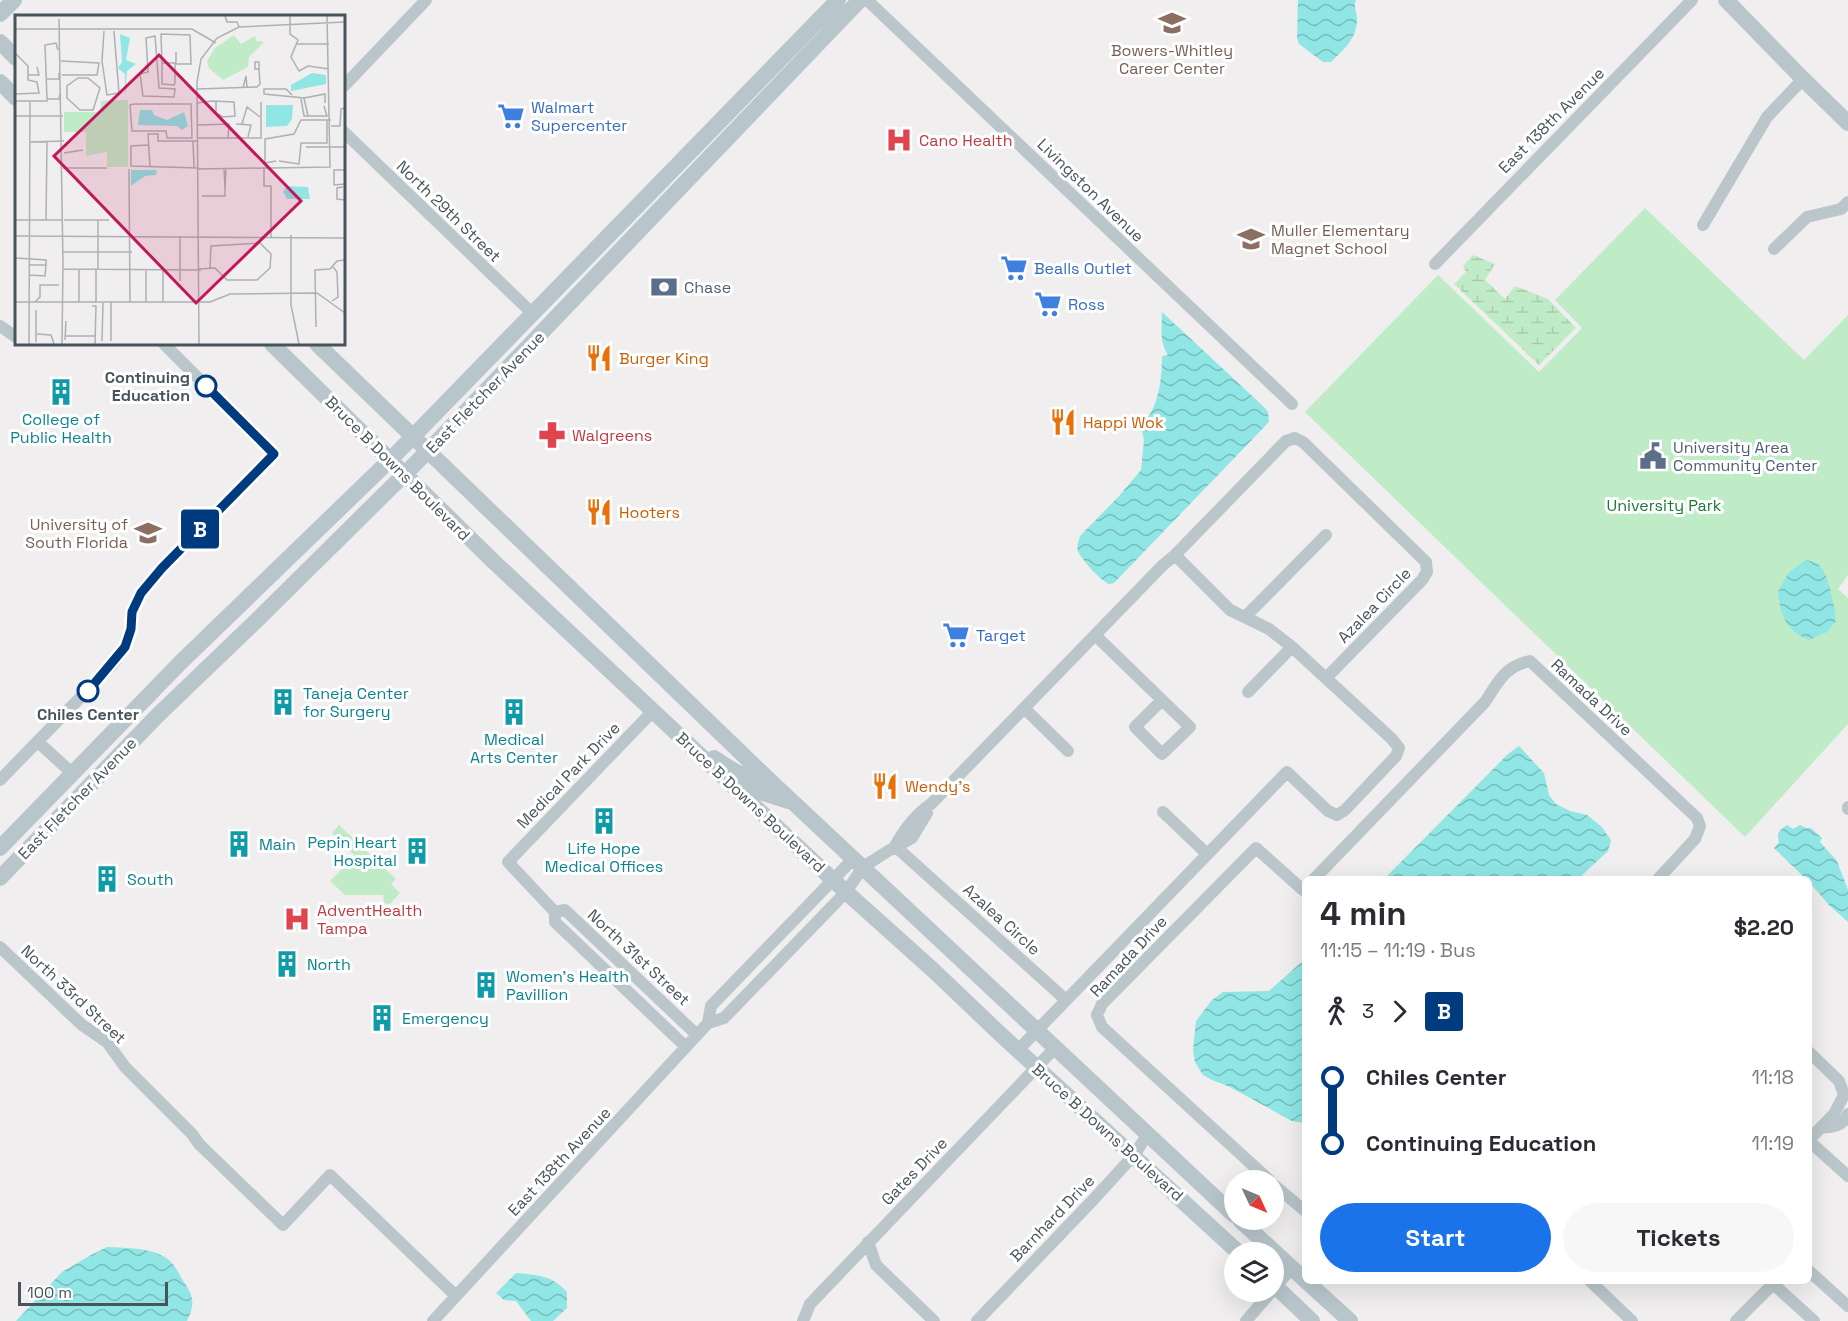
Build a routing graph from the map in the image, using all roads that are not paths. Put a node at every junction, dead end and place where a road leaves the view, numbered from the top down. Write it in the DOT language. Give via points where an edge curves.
graph roads {
  1 [pos="14,0"];
  2 [pos="426,0"];
  3 [pos="838,0"];
  4 [pos="860,0"];
  5 [pos="867,0"];
  6 [pos="1692,0"];
  7 [pos="1726,0"];
  8 [pos="0,14"];
  9 [pos="0,42"];
  10 [pos="15,57"];
  11 [pos="1803,80"];
  12 [pos="0,82"];
  13 [pos="345,85"];
  14 [pos="15,97"];
  15 [pos="1848,123"];
  16 [pos="345,133"];
  17 [pos="654,189"];
  18 [pos="1848,202"];
  19 [pos="1703,225"];
  20 [pos="1774,249"];
  21 [pos="1435,264"];
  22 [pos="593,279"];
  23 [pos="532,313"];
  24 [pos="0,326"];
  25 [pos="15,336"];
  26 [pos="165,345"];
  27 [pos="273,345"];
  28 [pos="318,345"];
  29 [pos="1292,404"];
  30 [pos="412,436"];
  31 [pos="427,452"];
  32 [pos="391,459"];
  33 [pos="405,474"];
  34 [pos="1326,535"];
  35 [pos="1175,555"];
  36 [pos="1245,617"];
  37 [pos="1095,635"];
  38 [pos="1292,647"];
  39 [pos="1327,677"];
  40 [pos="1248,692"];
  41 [pos="1162,700"];
  42 [pos="1024,708"];
  43 [pos="653,711"];
  44 [pos="676,732"];
  45 [pos="38,742"];
  46 [pos="1068,751"];
  47 [pos="72,773"];
  48 [pos="766,777"];
  49 [pos="0,780"];
  50 [pos="738,790"];
  51 [pos="794,803"];
  52 [pos="932,804"];
  53 [pos="1164,812"];
  54 [pos="912,838"];
  55 [pos="895,846"];
  56 [pos="0,848"];
  57 [pos="1207,854"];
  58 [pos="508,862"];
  59 [pos="915,862"];
  60 [pos="858,863"];
  61 [pos="1317,876"];
  62 [pos="1661,876"];
  63 [pos="0,878"];
  64 [pos="832,879"];
  65 [pos="1302,889"];
  66 [pos="846,892"];
  67 [pos="555,912"];
  68 [pos="0,947"];
  69 [pos="1066,1000"];
  70 [pos="708,1023"];
  71 [pos="1037,1030"];
  72 [pos="697,1035"];
  73 [pos="686,1047"];
  74 [pos="1055,1048"];
  75 [pos="1018,1050"];
  76 [pos="1812,1055"];
  77 [pos="1036,1068"];
  78 [pos="1846,1100"];
  79 [pos="1848,1114"];
  80 [pos="1821,1127"];
  81 [pos="1148,1134"];
  82 [pos="1812,1137"];
  83 [pos="1812,1143"];
  84 [pos="1134,1155"];
  85 [pos="1258,1170"];
  86 [pos="1848,1176"];
  87 [pos="1284,1193"];
  88 [pos="1224,1206"];
  89 [pos="1302,1208"];
  90 [pos="1251,1230"];
  91 [pos="868,1242"];
  92 [pos="1227,1242"];
  93 [pos="1292,1268"];
  94 [pos="1812,1274"];
  95 [pos="1284,1276"];
  96 [pos="1302,1277"];
  97 [pos="1310,1284"];
  98 [pos="1593,1284"];
  99 [pos="1770,1284"];
  100 [pos="1774,1284"];
  101 [pos="456,1296"];
  102 [pos="1284,1297"];
  103 [pos="1262,1302"];
  104 [pos="1848,1306"];
  105 [pos="433,1321"];
  106 [pos="803,1321"];
  107 [pos="934,1321"];
  108 [pos="977,1321"];
  109 [pos="1246,1321"];
  110 [pos="1312,1321"];
  111 [pos="1350,1321"];
  112 [pos="1632,1321"];
  113 [pos="1736,1321"];
  114 [pos="1814,1321"];
  1 -- 8 [label="main road"];
  2 -- 13 [label="street"];
  3 -- 17 [label="main road, East Fletcher Avenue"];
  4 -- 22 [label="main road, East Fletcher Avenue"];
  5 -- 29 [label="street, Livingston Avenue"];
  6 -- 21 [label="street, East 138th Avenue"];
  7 -- 11 [label="main road"];
  9 -- 10 [label="main road"];
  11 -- 15 [label="main road"];
  11 -- 19 [label="street" via="1767,117"];
  12 -- 14 [label="main road"];
  16 -- 23 [label="street, North 29th Street"];
  17 -- 22 [label="main road" via="640,216 611,246"];
  17 -- 23 [label="main road, East Fletcher Avenue"];
  18 -- 20 [label="street" via="1841,209 1807,217"];
  22 -- 31 [label="main road, East Fletcher Avenue"];
  23 -- 30 [label="main road, East Fletcher Avenue"];
  24 -- 25 [label="street"];
  26 -- 45 [label="street" via="274,454 148,583 132,612 125,647 102,677"];
  27 -- 32 [label="main road, Bruce B Downs Boulevard"];
  28 -- 30 [label="main road, Bruce B Downs Boulevard"];
  30 -- 31 [label="main road, Bruce B Downs Boulevard"];
  30 -- 32 [label="main road, East Fletcher Avenue"];
  31 -- 33 [label="main road, East Fletcher Avenue"];
  31 -- 48 [label="main road, Bruce B Downs Boulevard"];
  32 -- 33 [label="main road, Bruce B Downs Boulevard"];
  32 -- 47 [label="main road, East Fletcher Avenue"];
  33 -- 43 [label="main road, Bruce B Downs Boulevard"];
  33 -- 63 [label="main road, East Fletcher Avenue" via="158,715"];
  34 -- 36 [label="street"];
  35 -- 36 [label="street" via="1230,610"];
  35 -- 37 [label="street, Azalea Circle"];
  35 -- 39 [label="street, Azalea Circle" via="1286,441 1295,438 1303,442 1426,562 1427,572"];
  36 -- 38 [label="street"];
  37 -- 41 [label="street"];
  37 -- 42 [label="street, Azalea Circle"];
  38 -- 39 [label="street"];
  38 -- 40 [label="street"];
  39 -- 57 [label="street" via="1392,739 1399,748 1396,756 1337,814 1328,811 1287,772"];
  41 -- 41 [label="street" via="1135,728 1162,754 1190,727"];
  42 -- 46 [label="street"];
  42 -- 52 [label="street, Azalea Circle"];
  43 -- 44 [label="main road, Bruce B Downs Boulevard"];
  43 -- 58 [label="street, Medical Park Drive"];
  44 -- 48 [label="main road" via="739,774 752,779"];
  44 -- 50 [label="main road, Bruce B Downs Boulevard"];
  45 -- 47 [label="street"];
  45 -- 49 [label="street"];
  47 -- 56 [label="main road, East Fletcher Avenue"];
  48 -- 51 [label="main road, Bruce B Downs Boulevard"];
  50 -- 51 [label="main road" via="757,791"];
  50 -- 64 [label="main road, Bruce B Downs Boulevard"];
  51 -- 60 [label="main road, Bruce B Downs Boulevard"];
  52 -- 54 [label="street, Azalea Circle"];
  52 -- 55 [label="street, Azalea Circle" via="903,832"];
  53 -- 57 [label="street"];
  54 -- 55 [label="street, Azalea Circle"];
  54 -- 59 [label="street"];
  55 -- 59 [label="street, Azalea Circle"];
  55 -- 60 [label="street, Azalea Circle"];
  57 -- 69 [label="street"];
  58 -- 67 [label="street, North 31st Street"];
  59 -- 69 [label="street, Azalea Circle"];
  60 -- 64 [label="street, East 138th Avenue"];
  60 -- 66 [label="street, East 138th Avenue"];
  60 -- 71 [label="main road, Bruce B Downs Boulevard"];
  61 -- 62 [label="street, Ramada Drive" via="1485,702 1505,671 1530,661 1697,818 1700,826 1695,839"];
  64 -- 66 [label="main road, Bruce B Downs Boulevard"];
  64 -- 70 [label="street, East 138th Avenue" via="711,1006"];
  65 -- 85 [label="street, Ramada Drive" via="1256,848 1102,1004 1097,1015 1102,1027"];
  66 -- 70 [label="street, East 138th Avenue" via="724,1018"];
  66 -- 75 [label="main road, Bruce B Downs Boulevard"];
  67 -- 72 [label="street, North 31st Street" via="566,910"];
  67 -- 73 [label="street, North 31st Street" via="555,922"];
  68 -- 101 [label="street, North 33rd Street" via="82,1025 107,1042 125,1067 199,1144 283,1224 330,1175"];
  69 -- 71 [label="street"];
  70 -- 72 [label="street, East 138th Avenue"];
  71 -- 74 [label="main road, Bruce B Downs Boulevard"];
  71 -- 75 [label="street"];
  72 -- 73 [label="street, East 138th Avenue"];
  73 -- 101 [label="street, East 138th Avenue"];
  74 -- 77 [label="street, Gates Drive"];
  74 -- 81 [label="main road, Bruce B Downs Boulevard"];
  75 -- 77 [label="main road, Bruce B Downs Boulevard"];
  76 -- 78 [label="street" via="1839,1081"];
  77 -- 84 [label="main road, Bruce B Downs Boulevard"];
  77 -- 91 [label="street, Gates Drive"];
  78 -- 80 [label="street"];
  79 -- 80 [label="street" via="1837,1127"];
  80 -- 82 [label="street"];
  81 -- 84 [label="street, Barnhard Drive"];
  81 -- 88 [label="main road, Bruce B Downs Boulevard"];
  83 -- 86 [label="street"];
  84 -- 92 [label="main road, Bruce B Downs Boulevard"];
  84 -- 108 [label="street, Barnhard Drive"];
  87 -- 89 [label="street"];
  90 -- 93 [label="main road"];
  91 -- 106 [label="street, Gates Drive" via="810,1304"];
  91 -- 107 [label="street" via="876,1265"];
  93 -- 95 [label="street"];
  93 -- 96 [label="main road"];
  94 -- 104 [label="street"];
  97 -- 111 [label="main road"];
  98 -- 112 [label="street"];
  99 -- 113 [label="street"];
  100 -- 114 [label="street"];
  101 -- 105 [label="street, East 138th Avenue"];
  102 -- 110 [label="main road"];
  103 -- 109 [label="street"];
}
